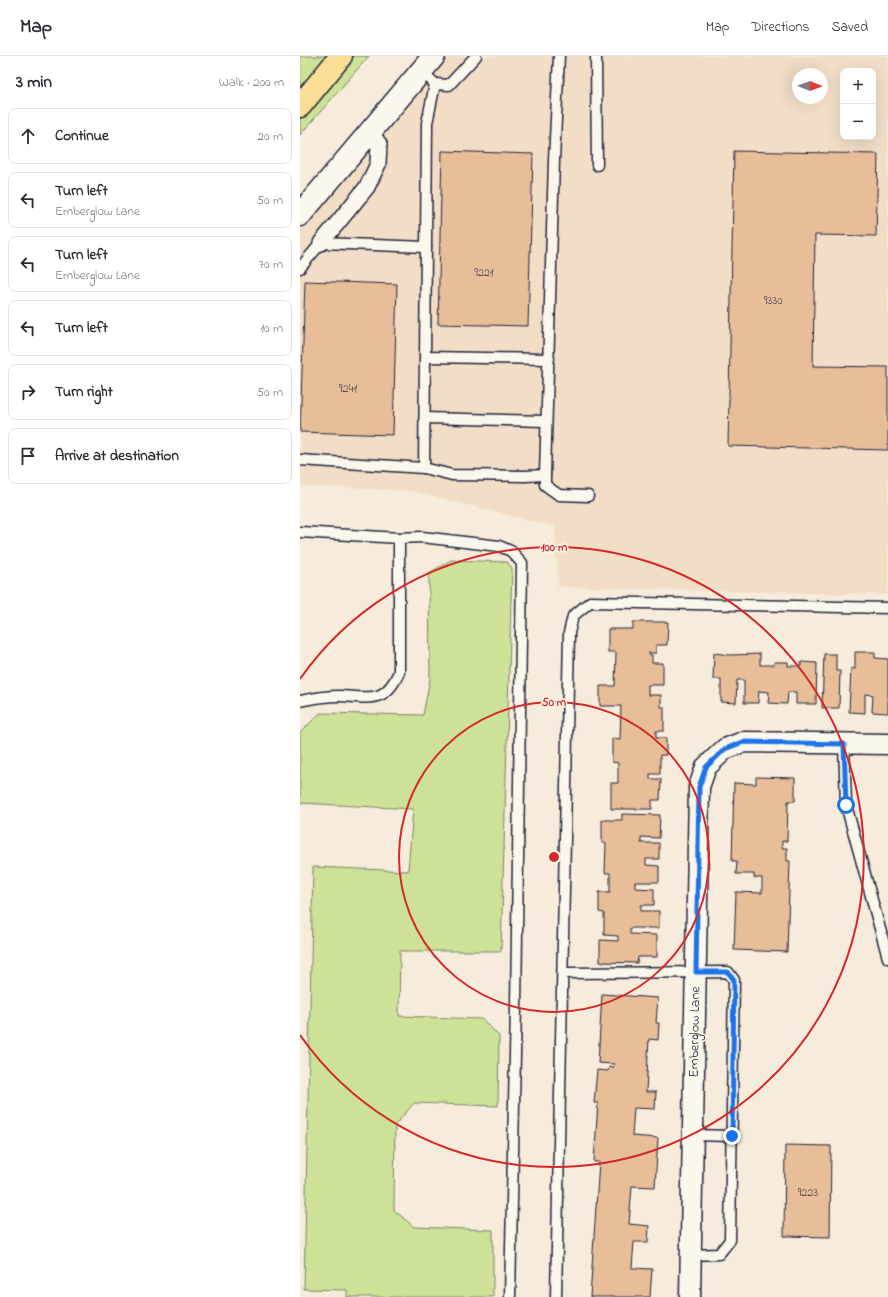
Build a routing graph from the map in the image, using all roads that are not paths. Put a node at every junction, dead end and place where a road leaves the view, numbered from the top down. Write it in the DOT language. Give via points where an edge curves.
graph roads {
  1 [pos="341,56"];
  2 [pos="476,56"];
  3 [pos="559,56"];
  4 [pos="596,56"];
  5 [pos="430,70"];
  6 [pos="300,106"];
  7 [pos="370,131"];
  8 [pos="597,165"];
  9 [pos="300,215"];
  10 [pos="321,243"];
  11 [pos="426,247"];
  12 [pos="300,268"];
  13 [pos="426,357"];
  14 [pos="549,359"];
  15 [pos="425,418"];
  16 [pos="546,421"];
  17 [pos="300,460"];
  18 [pos="424,468"];
  19 [pos="545,475"];
  20 [pos="588,496"];
  21 [pos="300,532"];
  22 [pos="399,538"];
  23 [pos="888,608"];
  24 [pos="300,701"];
  25 [pos="844,744"];
  26 [pos="888,744"];
  27 [pos="888,958"];
  28 [pos="563,972"];
  29 [pos="696,972"];
  30 [pos="693,1135"];
  31 [pos="732,1136"];
  32 [pos="691,1255"];
  33 [pos="510,1297"];
  34 [pos="556,1297"];
  35 [pos="690,1297"];
  1 -- 6 [label="highway"];
  2 -- 5 [label="lane" via="449,85"];
  3 -- 14 [label="lane"];
  4 -- 8 [label="lane"];
  5 -- 7 [label="main road"];
  5 -- 11 [label="lane"];
  7 -- 9 [label="main road"];
  7 -- 10 [label="street" via="379,144 378,164 367,187"];
  10 -- 11 [label="lane"];
  10 -- 12 [label="lane"];
  11 -- 13 [label="lane"];
  13 -- 14 [label="lane"];
  13 -- 15 [label="lane"];
  14 -- 16 [label="lane"];
  15 -- 16 [label="lane"];
  15 -- 18 [label="lane"];
  16 -- 19 [label="lane"];
  17 -- 18 [label="lane"];
  18 -- 19 [label="lane" via="452,475"];
  19 -- 20 [label="lane" via="545,484 559,495"];
  21 -- 22 [label="lane"];
  22 -- 24 [label="lane" via="399,672 392,686 380,695"];
  22 -- 33 [label="lane" via="422,537 499,546 511,551 522,563"];
  23 -- 28 [label="lane" via="590,602 573,616 569,632"];
  25 -- 26 [label="street, Emberglow Lane"];
  25 -- 27 [label="lane" via="846,805"];
  25 -- 29 [label="street, Emberglow Lane" via="743,742 725,749 706,767 699,787"];
  28 -- 29 [label="lane"];
  28 -- 34 [label="lane"];
  29 -- 30 [label="street, Emberglow Lane"];
  29 -- 31 [label="lane" via="728,972 734,980"];
  30 -- 31 [label="lane"];
  30 -- 32 [label="street, Emberglow Lane"];
  31 -- 32 [label="lane" via="730,1240 719,1254"];
  32 -- 35 [label="street, Emberglow Lane"];
}
